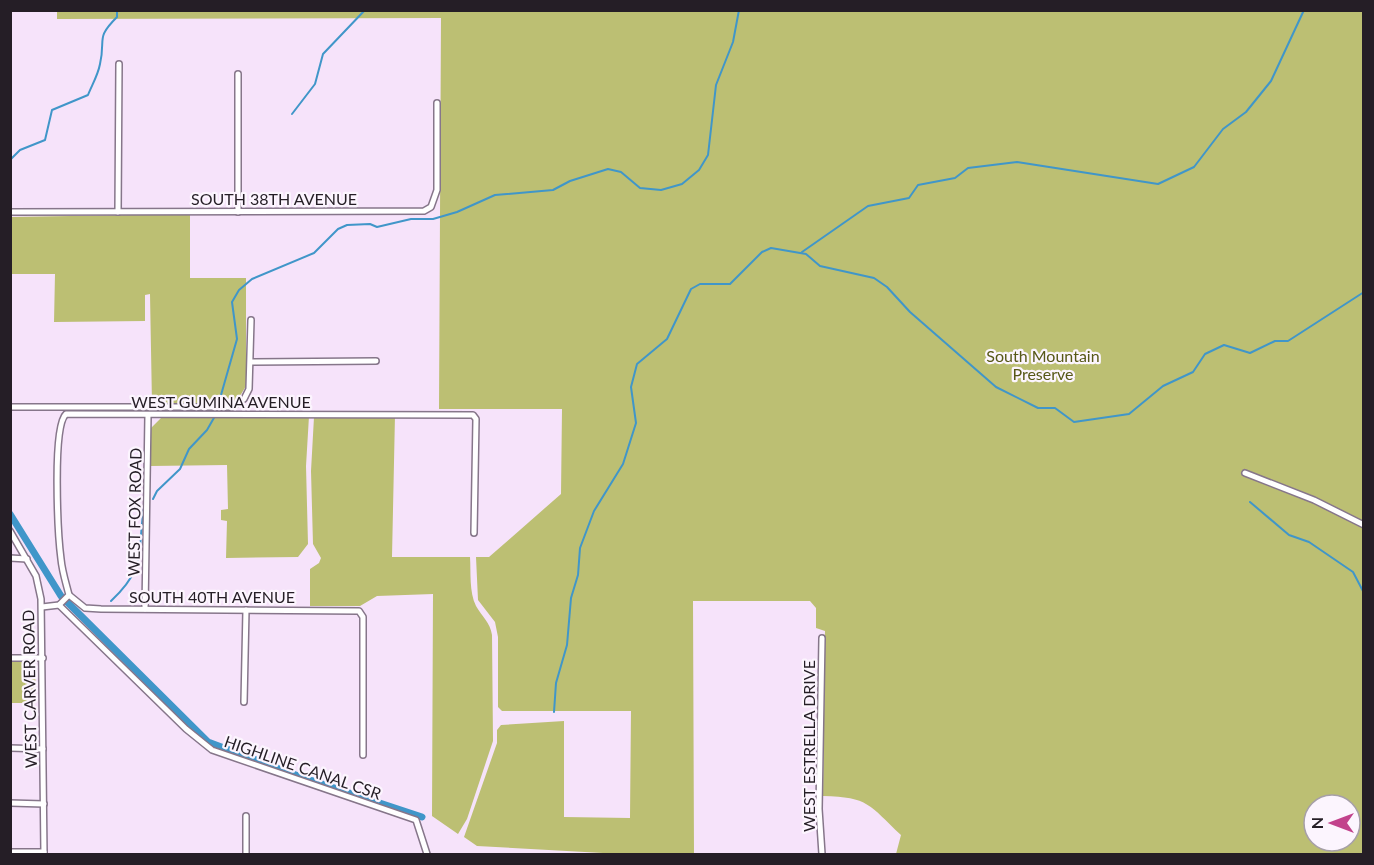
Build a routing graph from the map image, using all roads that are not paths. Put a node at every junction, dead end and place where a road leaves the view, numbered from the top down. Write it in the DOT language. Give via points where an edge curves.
graph roads {
  1 [pos="119,64"];
  2 [pos="238,74"];
  3 [pos="437,103"];
  4 [pos="10,212"];
  5 [pos="118,212"];
  6 [pos="238,212"];
  7 [pos="250,320"];
  8 [pos="376,361"];
  9 [pos="251,362"];
  10 [pos="10,407"];
  11 [pos="148,415"];
  12 [pos="1245,473"];
  13 [pos="1364,525"];
  14 [pos="10,531"];
  15 [pos="474,533"];
  16 [pos="10,558"];
  17 [pos="27,559"];
  18 [pos="68,597"];
  19 [pos="58,604"];
  20 [pos="42,607"];
  21 [pos="145,609"];
  22 [pos="246,610"];
  23 [pos="822,638"];
  24 [pos="10,658"];
  25 [pos="43,658"];
  26 [pos="244,702"];
  27 [pos="10,748"];
  28 [pos="43,749"];
  29 [pos="363,755"];
  30 [pos="10,803"];
  31 [pos="44,804"];
  32 [pos="246,816"];
  33 [pos="10,852"];
  34 [pos="44,853"];
  35 [pos="246,855"];
  36 [pos="427,855"];
  37 [pos="822,855"];
  1 -- 5 [label="street"];
  2 -- 6 [label="street"];
  3 -- 6 [label="street, SOUTH 38TH AVENUE" via="435,201 424,211"];
  4 -- 5 [label="street, SOUTH 38TH AVENUE"];
  5 -- 6 [label="street, SOUTH 38TH AVENUE"];
  7 -- 9 [label="street"];
  8 -- 9 [label="street"];
  9 -- 10 [label="street" via="249,388 244,399 232,407"];
  11 -- 15 [label="street, WEST GUMINA AVENUE" via="473,415"];
  11 -- 18 [label="street, WEST GUMINA AVENUE" via="66,414 59,425 59,547"];
  11 -- 21 [label="street, WEST FOX ROAD"];
  12 -- 13 [label="street"];
  14 -- 17 [label="street, WEST CARVER ROAD"];
  16 -- 17 [label="street"];
  17 -- 20 [label="street, WEST CARVER ROAD" via="38,581"];
  18 -- 19 [label="street"];
  18 -- 21 [label="street, SOUTH 40TH AVENUE" via="85,608"];
  19 -- 20 [label="street"];
  19 -- 36 [label="street, HIGHLINE CANAL CSR" via="212,750 416,820"];
  20 -- 25 [label="street, WEST CARVER ROAD"];
  21 -- 22 [label="street, SOUTH 40TH AVENUE"];
  22 -- 26 [label="street"];
  22 -- 29 [label="street, SOUTH 40TH AVENUE" via="359,611 363,616"];
  23 -- 37 [label="street, WEST ESTRELLA DRIVE"];
  24 -- 25 [label="street"];
  25 -- 28 [label="street, WEST CARVER ROAD"];
  27 -- 28 [label="street"];
  28 -- 31 [label="street, WEST CARVER ROAD"];
  30 -- 31 [label="street"];
  31 -- 34 [label="street, WEST CARVER ROAD"];
  32 -- 35 [label="street"];
  33 -- 34 [label="street"];
}
